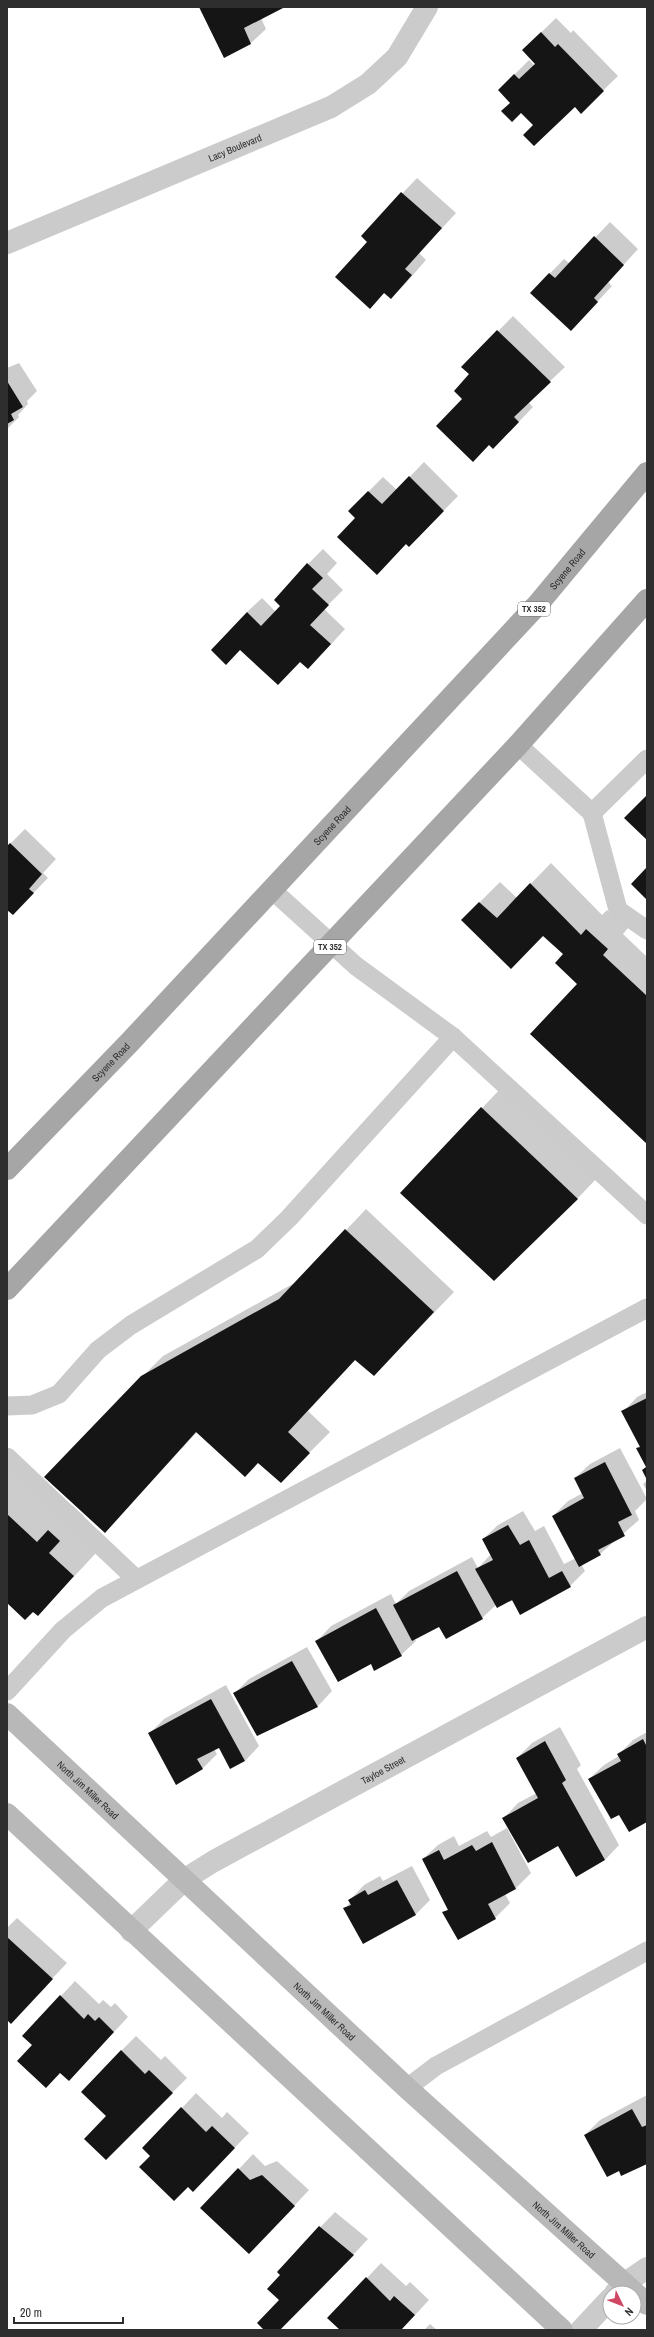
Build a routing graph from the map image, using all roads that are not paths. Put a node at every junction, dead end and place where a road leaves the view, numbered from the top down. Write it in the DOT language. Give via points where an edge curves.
graph roads {
  1 [pos="427,7"];
  2 [pos="7,243"];
  3 [pos="647,473"];
  4 [pos="644,610"];
  5 [pos="518,744"];
  6 [pos="647,759"];
  7 [pos="592,813"];
  8 [pos="272,889"];
  9 [pos="647,930"];
  10 [pos="332,945"];
  11 [pos="453,1037"];
  12 [pos="7,1169"];
  13 [pos="647,1215"];
  14 [pos="7,1289"];
  15 [pos="647,1308"];
  16 [pos="7,1406"];
  17 [pos="7,1457"];
  18 [pos="136,1579"];
  19 [pos="647,1627"];
  20 [pos="7,1691"];
  21 [pos="7,1714"];
  22 [pos="7,1814"];
  23 [pos="185,1879"];
  24 [pos="131,1931"];
  25 [pos="647,1951"];
  26 [pos="407,2088"];
  27 [pos="647,2268"];
  28 [pos="617,2285"];
  29 [pos="624,2285"];
  30 [pos="602,2308"];
  31 [pos="562,2330"];
  32 [pos="581,2330"];
  1 -- 2 [label="street, Lacy Boulevard" via="397,57 368,84 331,106"];
  3 -- 8 [label="main road, Scyene Road / TX 352" via="538,604"];
  4 -- 5 [label="main road, TX 352"];
  5 -- 7 [label="lane"];
  5 -- 10 [label="main road, TX 352"];
  6 -- 7 [label="lane"];
  7 -- 9 [label="lane" via="618,910"];
  8 -- 10 [label="lane"];
  8 -- 12 [label="main road, Scyene Road / TX 352"];
  10 -- 11 [label="lane" via="356,966"];
  10 -- 14 [label="main road, TX 352"];
  11 -- 13 [label="lane"];
  11 -- 16 [label="lane" via="289,1218 257,1249 131,1325 98,1350 59,1394 32,1405"];
  15 -- 18 [label="lane"];
  17 -- 18 [label="lane"];
  18 -- 20 [label="lane" via="102,1598 63,1630"];
  19 -- 23 [label="street, Tayloe Street"];
  21 -- 23 [label="main road, North Jim Miller Road"];
  22 -- 24 [label="main road"];
  23 -- 24 [label="street, Tayloe Street"];
  23 -- 26 [label="main road, North Jim Miller Road"];
  24 -- 31 [label="main road"];
  25 -- 26 [label="lane" via="436,2066"];
  26 -- 28 [label="main road, North Jim Miller Road"];
  27 -- 29 [label="street"];
  30 -- 32 [label="street"];
}
